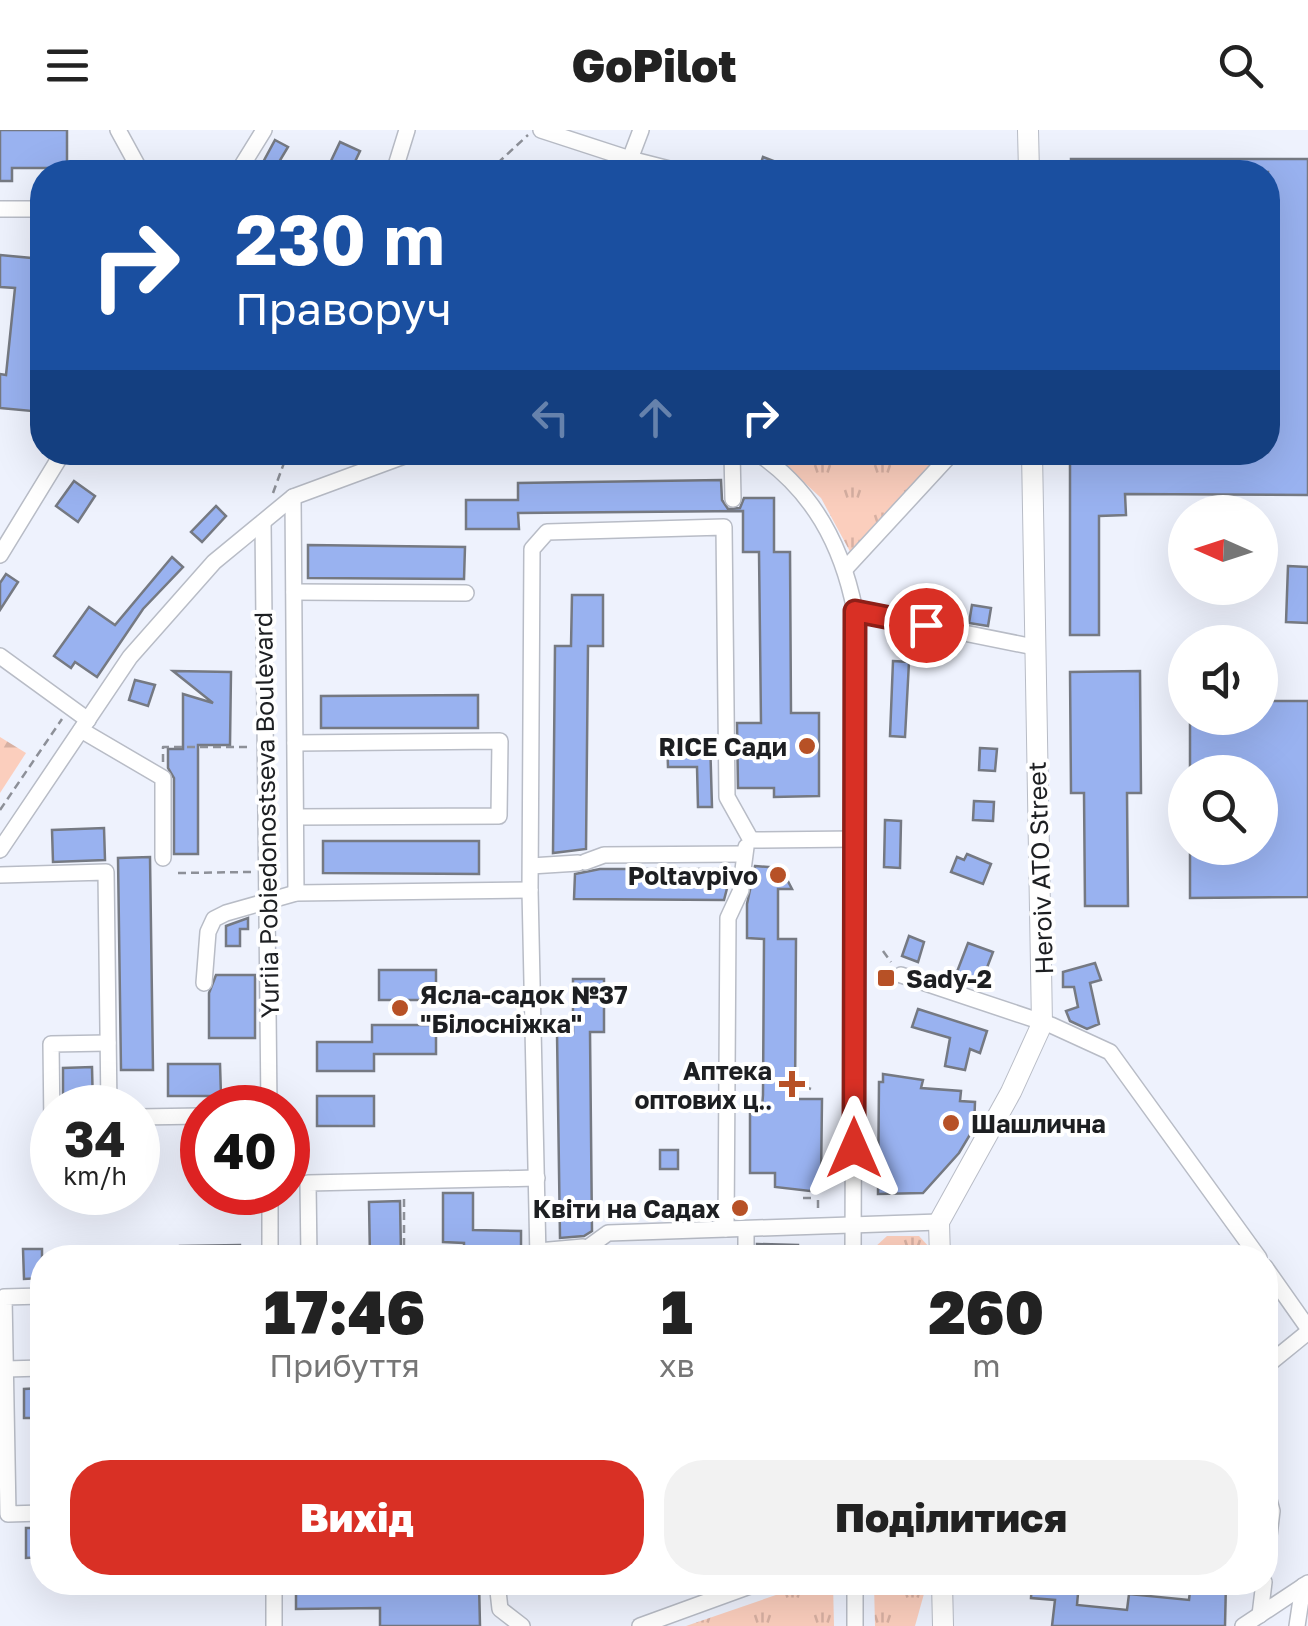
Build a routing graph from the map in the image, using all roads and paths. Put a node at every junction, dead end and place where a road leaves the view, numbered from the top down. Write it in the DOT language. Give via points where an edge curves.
graph roads {
  1 [pos="118,130"];
  2 [pos="264,130"];
  3 [pos="407,130"];
  4 [pos="532,130"];
  5 [pos="541,130"];
  6 [pos="640,130"];
  7 [pos="1028,130"];
  8 [pos="630,158"];
  9 [pos="134,160"];
  10 [pos="245,160"];
  11 [pos="398,160"];
  12 [pos="501,160"];
  13 [pos="637,160"];
  14 [pos="1028,160"];
  15 [pos="30,208"];
  16 [pos="0,209"];
  17 [pos="55,465"];
  18 [pos="283,465"];
  19 [pos="378,465"];
  20 [pos="732,465"];
  21 [pos="773,465"];
  22 [pos="941,465"];
  23 [pos="1032,465"];
  24 [pos="293,497"];
  25 [pos="263,522"];
  26 [pos="724,527"];
  27 [pos="0,555"];
  28 [pos="846,568"];
  29 [pos="294,592"];
  30 [pos="466,593"];
  31 [pos="855,611"];
  32 [pos="1034,647"];
  33 [pos="0,656"];
  34 [pos="70,707"];
  35 [pos="84,725"];
  36 [pos="295,742"];
  37 [pos="265,747"];
  38 [pos="163,778"];
  39 [pos="0,810"];
  40 [pos="296,817"];
  41 [pos="856,839"];
  42 [pos="746,847"];
  43 [pos="0,850"];
  44 [pos="163,858"];
  45 [pos="531,866"];
  46 [pos="266,872"];
  47 [pos="178,873"];
  48 [pos="0,875"];
  49 [pos="530,890"];
  50 [pos="296,893"];
  51 [pos="267,904"];
  52 [pos="901,975"];
  53 [pos="204,983"];
  54 [pos="1042,1024"];
  55 [pos="108,1043"];
  56 [pos="795,1084"];
  57 [pos="51,1085"];
  58 [pos="109,1085"];
  59 [pos="269,1085"];
  60 [pos="810,1089"];
  61 [pos="536,1178"];
  62 [pos="403,1180"];
  63 [pos="804,1198"];
  64 [pos="811,1198"];
  65 [pos="270,1215"];
  66 [pos="939,1222"];
  67 [pos="854,1224"];
  68 [pos="726,1229"];
  69 [pos="746,1229"];
  70 [pos="270,1245"];
  71 [pos="309,1245"];
  72 [pos="404,1245"];
  73 [pos="538,1245"];
  74 [pos="588,1245"];
  75 [pos="746,1245"];
  76 [pos="853,1245"];
  77 [pos="940,1245"];
  78 [pos="1249,1245"];
  79 [pos="1278,1286"];
  80 [pos="30,1296"];
  81 [pos="1308,1330"];
  82 [pos="1278,1356"];
  83 [pos="30,1368"];
  84 [pos="6,1369"];
  85 [pos="30,1513"];
  86 [pos="1305,1585"];
  87 [pos="274,1595"];
  88 [pos="498,1595"];
  89 [pos="725,1595"];
  90 [pos="855,1595"];
  91 [pos="942,1595"];
  92 [pos="1262,1595"];
  93 [pos="1260,1615"];
  94 [pos="941,1621"];
  95 [pos="274,1626"];
  96 [pos="522,1626"];
  97 [pos="640,1626"];
  98 [pos="856,1626"];
  99 [pos="1243,1626"];
  100 [pos="1298,1626"];
  1 -- 9 [label="street"];
  2 -- 10 [label="street"];
  3 -- 11 [label="street"];
  4 -- 12 [label="path"];
  5 -- 8 [label="street"];
  6 -- 8 [label="street"];
  7 -- 14 [label="main road"];
  8 -- 13 [label="street"];
  15 -- 16 [label="street"];
  17 -- 27 [label="street"];
  18 -- 25 [label="path"];
  19 -- 24 [label="street"];
  20 -- 26 [label="street" via="734,518"];
  21 -- 28 [label="street" via="809,500"];
  22 -- 28 [label="street"];
  23 -- 32 [label="main road, Heroiv ATO Street"];
  24 -- 25 [label="street"];
  24 -- 29 [label="street"];
  25 -- 35 [label="street" via="214,562 130,657"];
  25 -- 37 [label="street, Yuriia Pobiedonostseva Boulevard"];
  26 -- 42 [label="street" via="727,797"];
  26 -- 45 [label="street" via="547,532 532,549"];
  28 -- 31 [label="street"];
  29 -- 30 [label="street"];
  29 -- 36 [label="street"];
  31 -- 32 [label="street"];
  31 -- 41 [label="street"];
  32 -- 54 [label="main road, Heroiv ATO Street"];
  33 -- 34 [label="street"];
  34 -- 35 [label="street"];
  34 -- 39 [label="path"];
  35 -- 38 [label="street"];
  35 -- 43 [label="street"];
  36 -- 40 [label="street"];
  36 -- 40 [label="street" via="500,742 499,816"];
  37 -- 38 [label="path" via="163,747"];
  37 -- 46 [label="street, Yuriia Pobiedonostseva Boulevard"];
  38 -- 44 [label="street"];
  40 -- 50 [label="street"];
  41 -- 42 [label="street"];
  41 -- 67 [label="street"];
  42 -- 45 [label="street"];
  42 -- 68 [label="street" via="741,888 728,918"];
  45 -- 49 [label="street"];
  46 -- 47 [label="path"];
  46 -- 51 [label="street, Yuriia Pobiedonostseva Boulevard"];
  48 -- 55 [label="street" via="106,872"];
  49 -- 50 [label="street"];
  49 -- 61 [label="street"];
  50 -- 51 [label="street"];
  51 -- 53 [label="street" via="214,920"];
  51 -- 59 [label="street, Yuriia Pobiedonostseva Boulevard"];
  52 -- 54 [label="street"];
  54 -- 66 [label="main road, Heroiv ATO Street"];
  54 -- 78 [label="street" via="1110,1052"];
  55 -- 57 [label="street" via="51,1044"];
  55 -- 58 [label="street"];
  56 -- 60 [label="path"];
  61 -- 62 [label="street"];
  61 -- 73 [label="street"];
  62 -- 71 [label="street" via="308,1183"];
  62 -- 72 [label="path"];
  63 -- 64 [label="path"];
  65 -- 70 [label="street"];
  66 -- 67 [label="street"];
  66 -- 77 [label="main road"];
  67 -- 69 [label="street"];
  67 -- 76 [label="street"];
  68 -- 69 [label="street"];
  68 -- 74 [label="street" via="608,1233"];
  69 -- 75 [label="street"];
  79 -- 81 [label="street"];
  80 -- 84 [label="street" via="4,1297"];
  81 -- 82 [label="street"];
  83 -- 84 [label="street"];
  84 -- 85 [label="street" via="8,1514"];
  86 -- 93 [label="street"];
  86 -- 100 [label="street"];
  87 -- 95 [label="street"];
  88 -- 96 [label="street" via="500,1609"];
  89 -- 97 [label="street"];
  90 -- 98 [label="street"];
  91 -- 94 [label="main road"];
  92 -- 93 [label="street"];
  93 -- 99 [label="street"];
}
